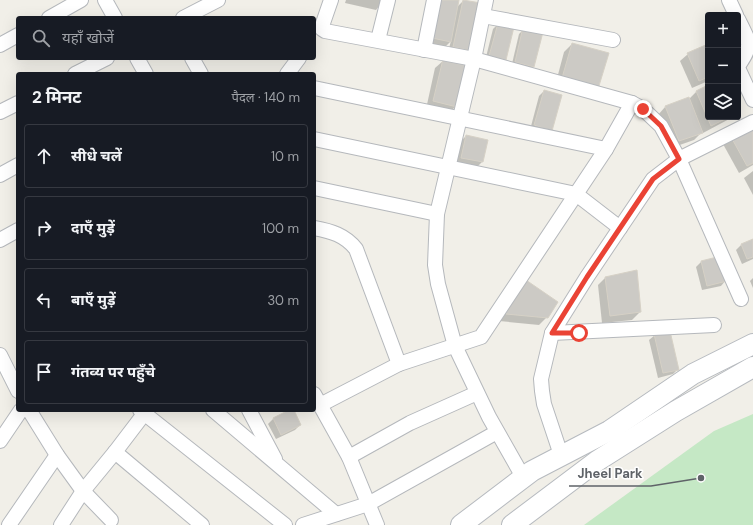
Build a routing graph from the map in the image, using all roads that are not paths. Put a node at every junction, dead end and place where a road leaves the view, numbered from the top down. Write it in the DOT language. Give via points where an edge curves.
graph roads {
  1 [pos="81,0"];
  2 [pos="105,0"];
  3 [pos="218,0"];
  4 [pos="331,0"];
  5 [pos="388,0"];
  6 [pos="434,0"];
  7 [pos="486,0"];
  8 [pos="729,0"];
  9 [pos="735,12"];
  10 [pos="53,16"];
  11 [pos="114,16"];
  12 [pos="188,16"];
  13 [pos="483,16"];
  14 [pos="741,25"];
  15 [pos="318,34"];
  16 [pos="16,36"];
  17 [pos="378,40"];
  18 [pos="613,40"];
  19 [pos="0,45"];
  20 [pos="424,50"];
  21 [pos="474,59"];
  22 [pos="102,60"];
  23 [pos="139,60"];
  24 [pos="193,60"];
  25 [pos="298,60"];
  26 [pos="741,63"];
  27 [pos="79,72"];
  28 [pos="145,72"];
  29 [pos="200,72"];
  30 [pos="288,72"];
  31 [pos="741,74"];
  32 [pos="316,88"];
  33 [pos="753,100"];
  34 [pos="632,103"];
  35 [pos="16,104"];
  36 [pos="0,112"];
  37 [pos="459,118"];
  38 [pos="753,122"];
  39 [pos="316,139"];
  40 [pos="606,149"];
  41 [pos="679,159"];
  42 [pos="16,166"];
  43 [pos="449,168"];
  44 [pos="0,175"];
  45 [pos="316,188"];
  46 [pos="576,194"];
  47 [pos="437,214"];
  48 [pos="316,228"];
  49 [pos="620,228"];
  50 [pos="16,231"];
  51 [pos="0,240"];
  52 [pos="741,299"];
  53 [pos="714,325"];
  54 [pos="552,333"];
  55 [pos="753,344"];
  56 [pos="455,346"];
  57 [pos="0,356"];
  58 [pos="399,364"];
  59 [pos="753,367"];
  60 [pos="16,386"];
  61 [pos="477,393"];
  62 [pos="317,399"];
  63 [pos="19,412"];
  64 [pos="30,412"];
  65 [pos="143,412"];
  66 [pos="145,412"];
  67 [pos="215,412"];
  68 [pos="250,412"];
  69 [pos="497,432"];
  70 [pos="0,441"];
  71 [pos="115,452"];
  72 [pos="57,455"];
  73 [pos="561,455"];
  74 [pos="349,457"];
  75 [pos="278,464"];
  76 [pos="523,478"];
  77 [pos="82,491"];
  78 [pos="368,504"];
  79 [pos="336,514"];
  80 [pos="111,520"];
  81 [pos="9,525"];
  82 [pos="61,525"];
  83 [pos="202,525"];
  84 [pos="285,525"];
  85 [pos="303,525"];
  86 [pos="377,525"];
  87 [pos="461,525"];
  88 [pos="512,525"];
  1 -- 10 [label="street"];
  2 -- 11 [label="street"];
  3 -- 12 [label="street"];
  4 -- 15 [label="street"];
  5 -- 17 [label="street"];
  6 -- 20 [label="street"];
  7 -- 13 [label="street"];
  8 -- 9 [label="street"];
  13 -- 18 [label="street"];
  13 -- 21 [label="street"];
  14 -- 26 [label="street" via="751,45 750,52"];
  15 -- 17 [label="street" via="325,31"];
  16 -- 19 [label="street"];
  17 -- 20 [label="street"];
  20 -- 21 [label="street"];
  21 -- 34 [label="street"];
  21 -- 37 [label="street"];
  22 -- 27 [label="street"];
  23 -- 28 [label="street"];
  24 -- 29 [label="street"];
  25 -- 30 [label="street"];
  31 -- 33 [label="street"];
  32 -- 37 [label="street"];
  34 -- 40 [label="street"];
  34 -- 41 [label="street" via="643,109 661,126"];
  35 -- 36 [label="street"];
  37 -- 40 [label="street"];
  37 -- 43 [label="street"];
  38 -- 41 [label="street"];
  39 -- 43 [label="street"];
  40 -- 46 [label="street"];
  41 -- 49 [label="street" via="653,179"];
  41 -- 52 [label="street"];
  42 -- 44 [label="street"];
  43 -- 46 [label="street"];
  43 -- 47 [label="street"];
  45 -- 47 [label="street"];
  46 -- 49 [label="street"];
  46 -- 56 [label="street" via="481,337"];
  47 -- 56 [label="street" via="435,265"];
  48 -- 58 [label="street" via="339,234 356,249"];
  49 -- 54 [label="street"];
  50 -- 51 [label="street"];
  53 -- 54 [label="street"];
  54 -- 73 [label="street" via="541,378 544,404"];
  55 -- 73 [label="main road" via="693,374 609,431"];
  56 -- 58 [label="street"];
  56 -- 61 [label="street"];
  57 -- 60 [label="street"];
  58 -- 62 [label="street"];
  59 -- 88 [label="main road" via="676,411 597,461"];
  61 -- 69 [label="street"];
  61 -- 74 [label="street" via="410,423"];
  62 -- 74 [label="street"];
  63 -- 70 [label="street"];
  64 -- 72 [label="street"];
  65 -- 71 [label="street"];
  66 -- 84 [label="street"];
  67 -- 75 [label="street"];
  68 -- 75 [label="street"];
  69 -- 76 [label="street"];
  69 -- 78 [label="street"];
  71 -- 77 [label="street"];
  71 -- 83 [label="street"];
  72 -- 77 [label="street"];
  72 -- 81 [label="street"];
  73 -- 76 [label="main road"];
  74 -- 78 [label="street"];
  75 -- 79 [label="street"];
  76 -- 87 [label="main road"];
  77 -- 80 [label="street"];
  77 -- 82 [label="street"];
  78 -- 79 [label="street"];
  78 -- 86 [label="street"];
  79 -- 85 [label="street"];
}
